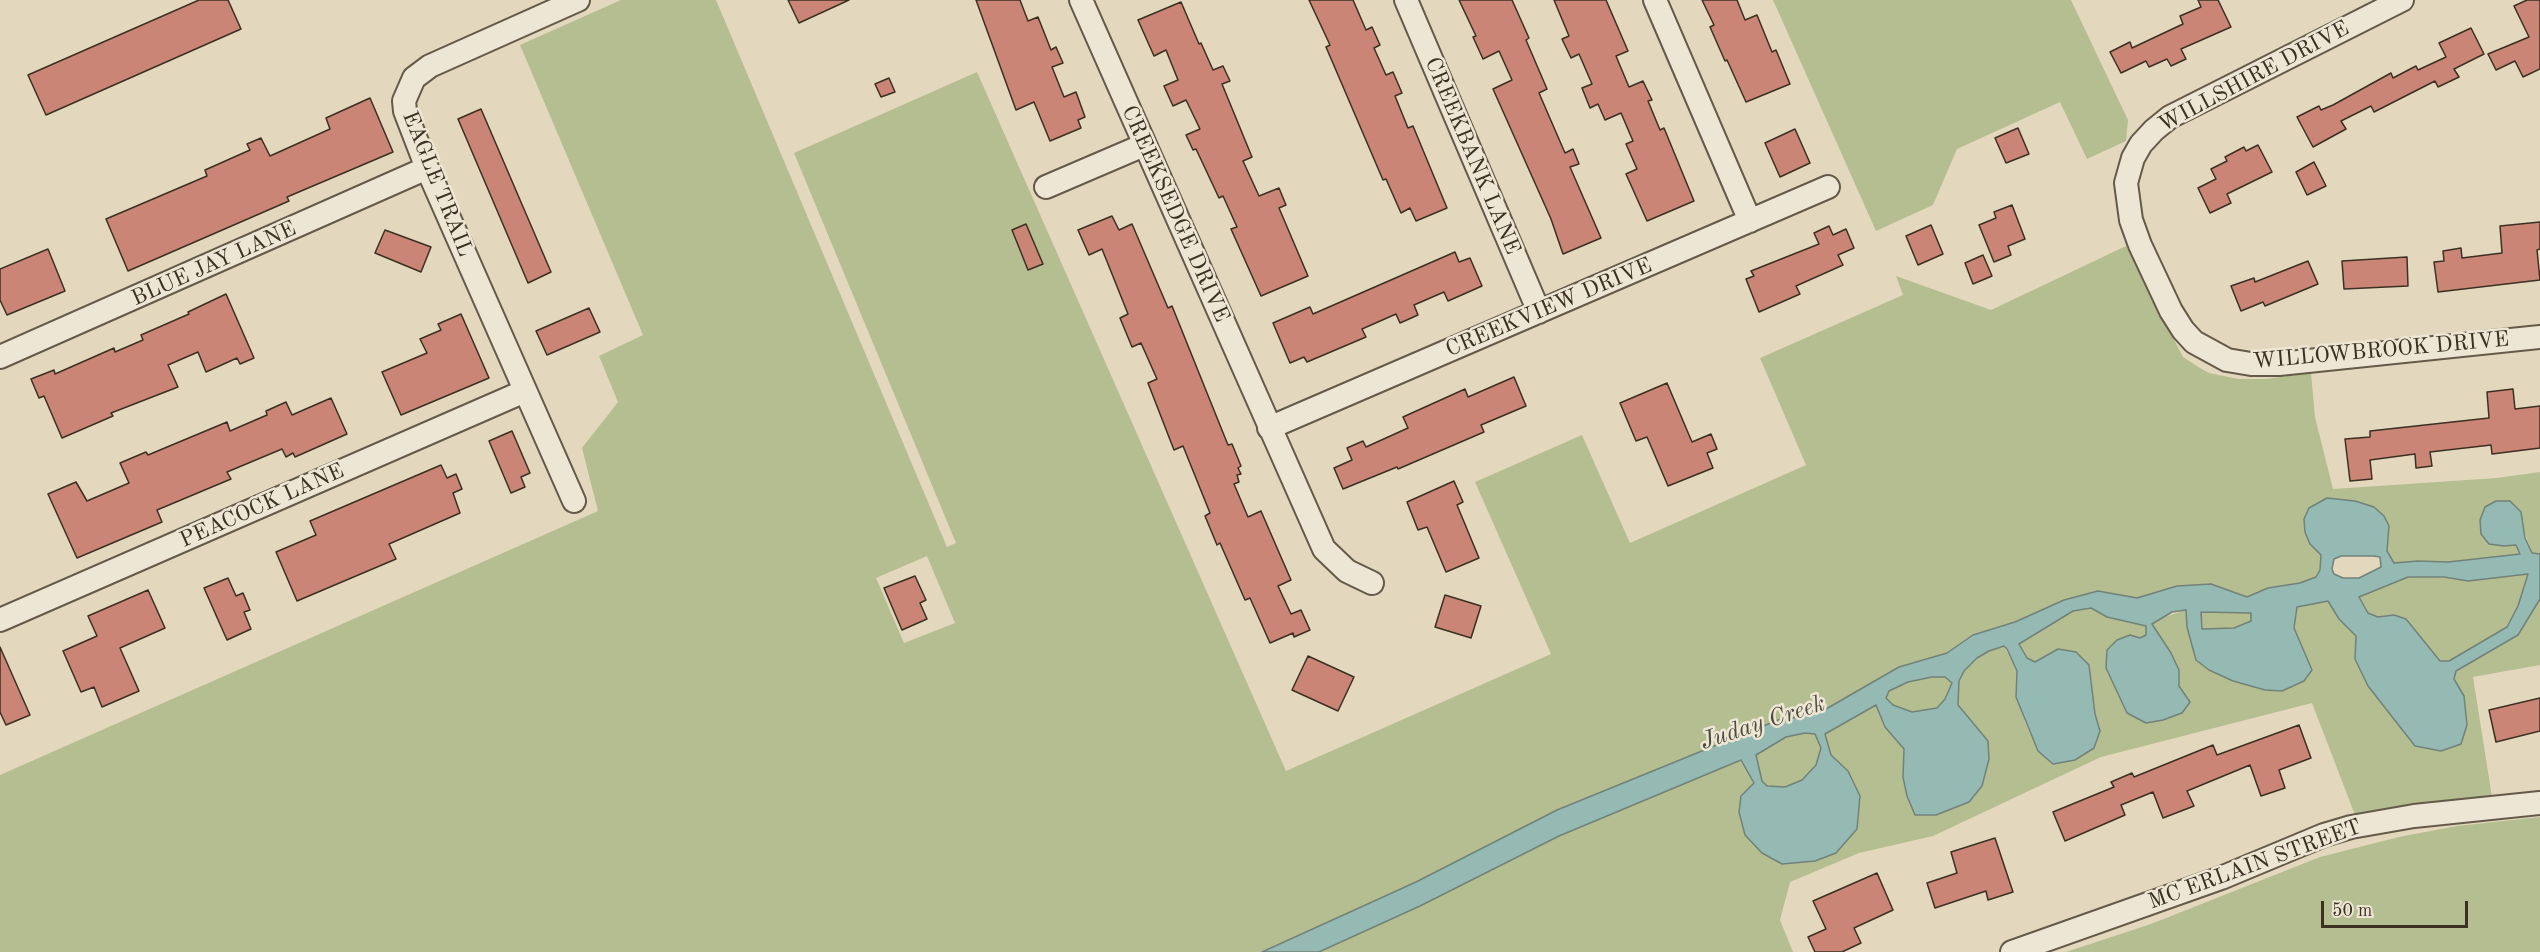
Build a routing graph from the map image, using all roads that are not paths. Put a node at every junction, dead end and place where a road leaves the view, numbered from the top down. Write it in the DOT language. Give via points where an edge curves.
graph roads {
  1 [pos="578,0"];
  2 [pos="1081,0"];
  3 [pos="1406,0"];
  4 [pos="1655,0"];
  5 [pos="2402,0"];
  6 [pos="1144,145"];
  7 [pos="427,168"];
  8 [pos="1046,187"];
  9 [pos="1828,187"];
  10 [pos="1750,221"];
  11 [pos="2140,245"];
  12 [pos="1539,312"];
  13 [pos="2540,337"];
  14 [pos="0,357"];
  15 [pos="525,391"];
  16 [pos="1269,428"];
  17 [pos="574,501"];
  18 [pos="1372,583"];
  19 [pos="0,620"];
  20 [pos="2540,803"];
  21 [pos="2012,952"];
  1 -- 7 [label="street, EAGLE TRAIL" via="430,66 414,78 407,90 405,111"];
  2 -- 6 [label="street, CREEKSEDGE DRIVE"];
  3 -- 12 [label="street, CREEKBANK LANE"];
  4 -- 10 [label="street"];
  5 -- 11 [label="street, WILLSHIRE DRIVE" via="2170,117 2154,130 2133,158 2126,183 2131,220"];
  6 -- 8 [label="street"];
  6 -- 16 [label="street, CREEKSEDGE DRIVE"];
  7 -- 14 [label="street, BLUE JAY LANE"];
  7 -- 15 [label="street, EAGLE TRAIL"];
  9 -- 10 [label="street, CREEKVIEW DRIVE"];
  10 -- 12 [label="street, CREEKVIEW DRIVE"];
  11 -- 13 [label="street, WILLOWBROOK DRIVE" via="2183,330 2194,342 2227,360 2279,364"];
  12 -- 16 [label="street, CREEKVIEW DRIVE"];
  15 -- 17 [label="street, EAGLE TRAIL"];
  15 -- 19 [label="street, PEACOCK LANE"];
  16 -- 18 [label="street, CREEKSEDGE DRIVE" via="1324,549 1347,571"];
  20 -- 21 [label="street, MC ERLAIN STREET" via="2351,827"];
}
